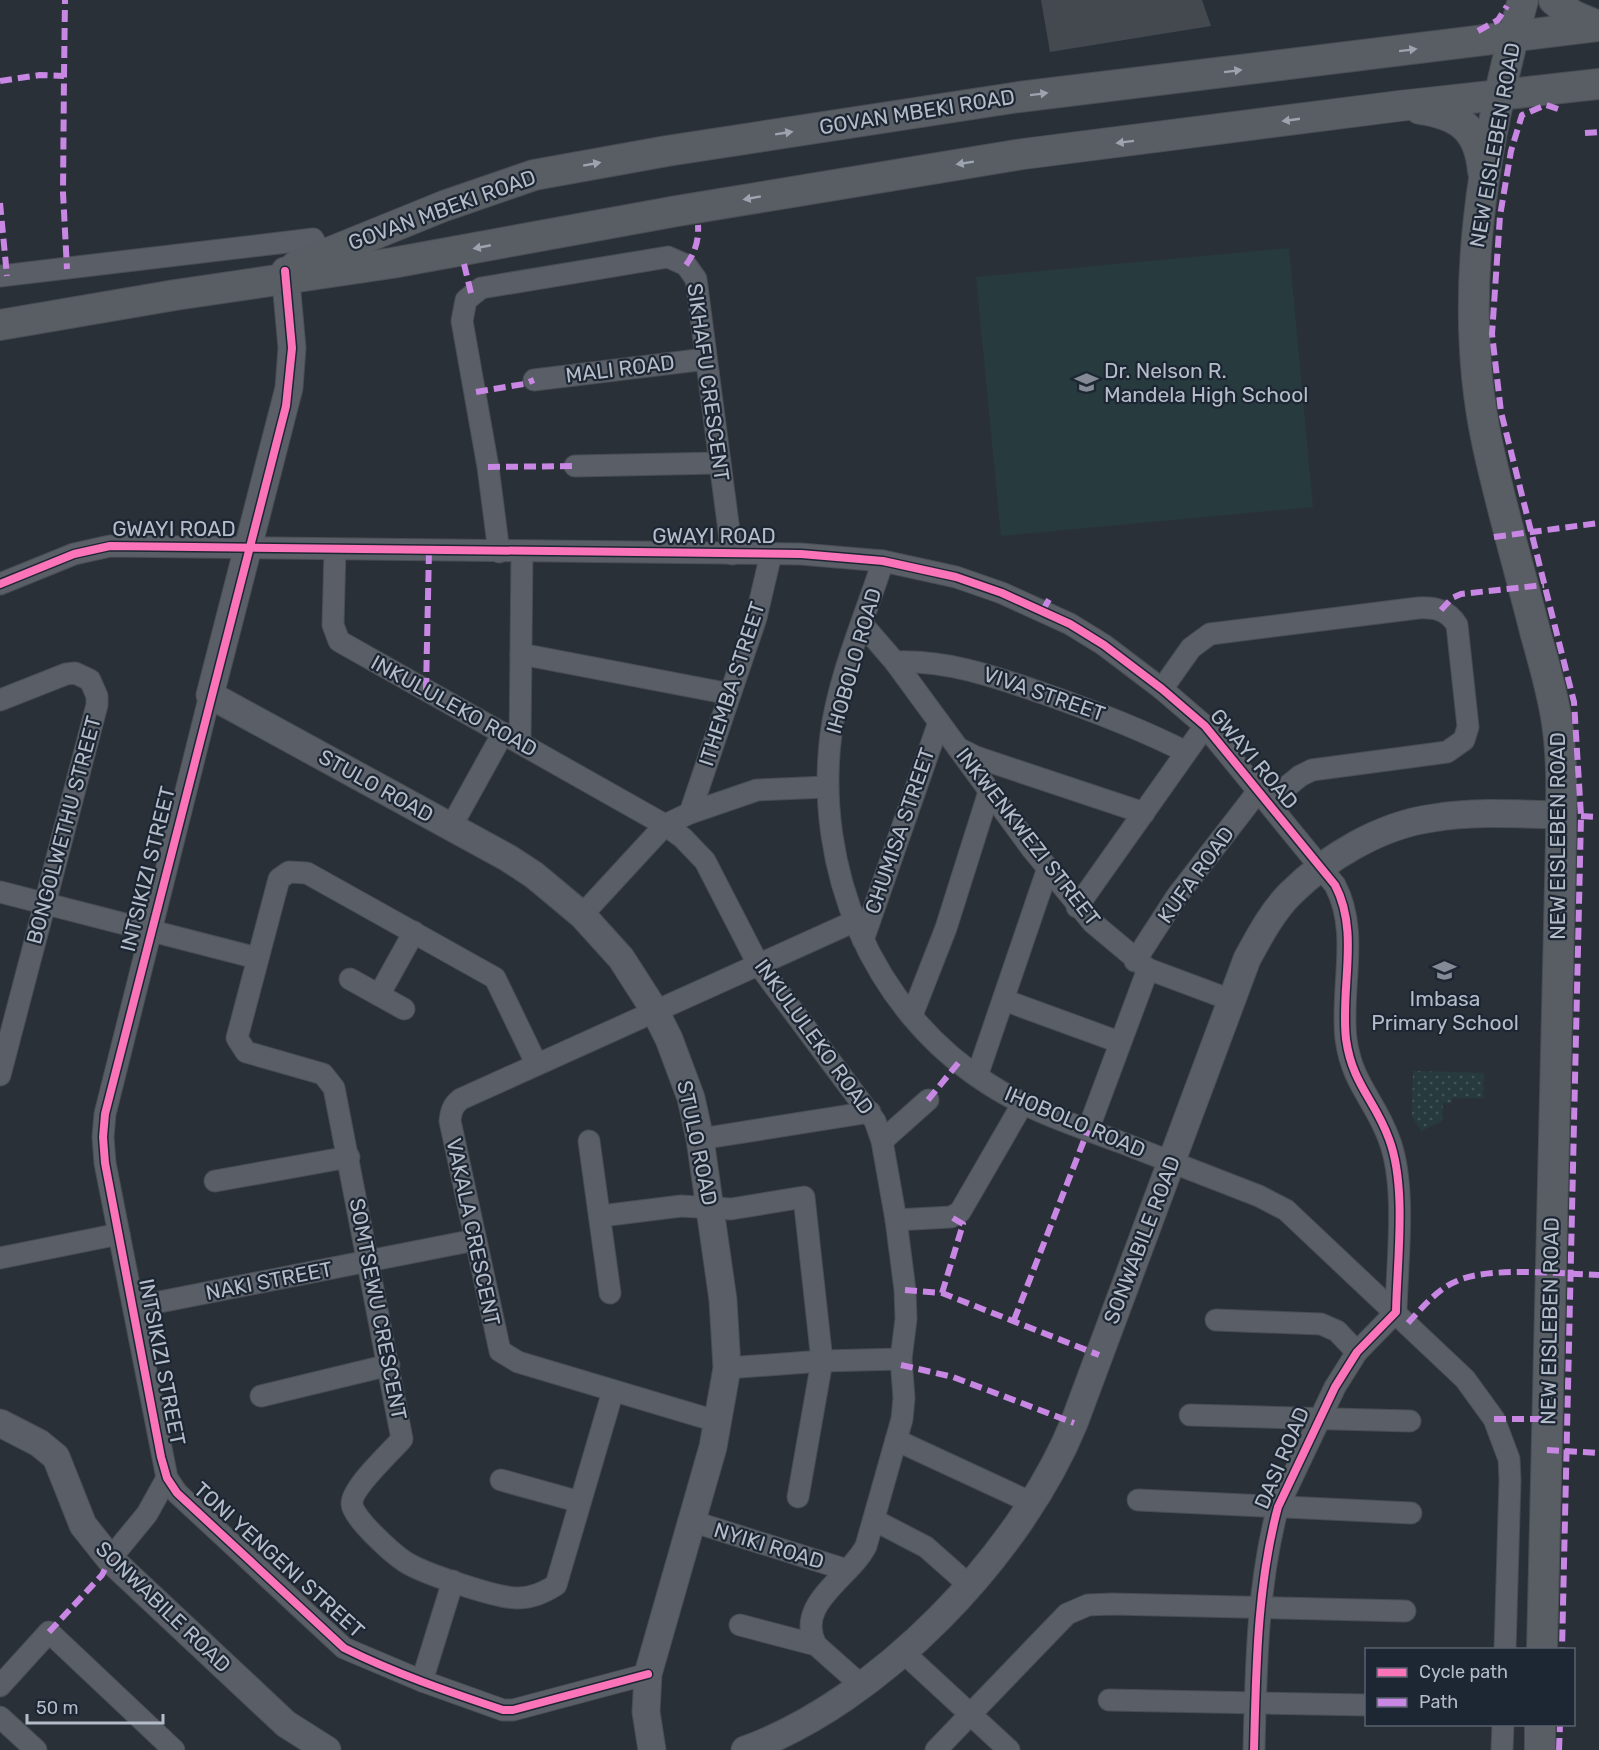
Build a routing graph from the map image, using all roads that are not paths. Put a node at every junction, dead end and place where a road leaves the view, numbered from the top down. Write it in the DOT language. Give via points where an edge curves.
graph roads {
  1 [pos="1523,0"];
  2 [pos="1554,0"];
  3 [pos="1599,26"];
  4 [pos="1514,38"];
  5 [pos="1599,84"];
  6 [pos="1500,95"];
  7 [pos="1399,106"];
  8 [pos="1484,183"];
  9 [pos="322,255"];
  10 [pos="285,275"];
  11 [pos="0,276"];
  12 [pos="0,325"];
  13 [pos="706,359"];
  14 [pos="534,380"];
  15 [pos="719,463"];
  16 [pos="575,466"];
  17 [pos="249,547"];
  18 [pos="335,549"];
  19 [pos="499,552"];
  20 [pos="522,552"];
  21 [pos="732,554"];
  22 [pos="771,554"];
  23 [pos="883,561"];
  24 [pos="0,584"];
  25 [pos="863,625"];
  26 [pos="521,654"];
  27 [pos="895,662"];
  28 [pos="1162,689"];
  29 [pos="730,694"];
  30 [pos="210,695"];
  31 [pos="0,700"];
  32 [pos="939,722"];
  33 [pos="1205,726"];
  34 [pos="511,738"];
  35 [pos="957,747"];
  36 [pos="1186,752"];
  37 [pos="827,787"];
  38 [pos="989,792"];
  39 [pos="1263,796"];
  40 [pos="690,813"];
  41 [pos="1144,813"];
  42 [pos="1561,815"];
  43 [pos="665,825"];
  44 [pos="451,827"];
  45 [pos="1048,868"];
  46 [pos="1321,868"];
  47 [pos="0,892"];
  48 [pos="46,903"];
  49 [pos="1077,907"];
  50 [pos="582,915"];
  51 [pos="855,921"];
  52 [pos="150,930"];
  53 [pos="414,932"];
  54 [pos="862,940"];
  55 [pos="257,958"];
  56 [pos="758,964"];
  57 [pos="1142,965"];
  58 [pos="350,979"];
  59 [pos="379,995"];
  60 [pos="1004,1000"];
  61 [pos="1231,1000"];
  62 [pos="404,1009"];
  63 [pos="655,1011"];
  64 [pos="912,1016"];
  65 [pos="1119,1041"];
  66 [pos="536,1063"];
  67 [pos="0,1075"];
  68 [pos="977,1076"];
  69 [pos="928,1100"];
  70 [pos="1023,1103"];
  71 [pos="870,1112"];
  72 [pos="1088,1131"];
  73 [pos="700,1139"];
  74 [pos="589,1141"];
  75 [pos="882,1142"];
  76 [pos="349,1157"];
  77 [pos="1172,1162"];
  78 [pos="215,1181"];
  79 [pos="711,1207"];
  80 [pos="601,1216"];
  81 [pos="896,1220"];
  82 [pos="119,1234"];
  83 [pos="475,1240"];
  84 [pos="0,1258"];
  85 [pos="369,1261"];
  86 [pos="610,1293"];
  87 [pos="134,1307"];
  88 [pos="1396,1312"];
  89 [pos="1216,1320"];
  90 [pos="1357,1352"];
  91 [pos="901,1359"];
  92 [pos="822,1360"];
  93 [pos="389,1365"];
  94 [pos="727,1368"];
  95 [pos="612,1391"];
  96 [pos="261,1396"];
  97 [pos="1190,1415"];
  98 [pos="1318,1417"];
  99 [pos="1410,1421"];
  100 [pos="719,1422"];
  101 [pos="0,1423"];
  102 [pos="896,1440"];
  103 [pos="167,1478"];
  104 [pos="501,1480"];
  105 [pos="798,1497"];
  106 [pos="1138,1500"];
  107 [pos="580,1502"];
  108 [pos="1032,1503"];
  109 [pos="1278,1507"];
  110 [pos="1411,1514"];
  111 [pos="874,1520"];
  112 [pos="691,1521"];
  113 [pos="110,1559"];
  114 [pos="847,1570"];
  115 [pos="453,1581"];
  116 [pos="970,1586"];
  117 [pos="1261,1607"];
  118 [pos="1405,1611"];
  119 [pos="740,1625"];
  120 [pos="816,1645"];
  121 [pos="1505,1648"];
  122 [pos="1542,1648"];
  123 [pos="904,1653"];
  124 [pos="648,1674"];
  125 [pos="422,1681"];
  126 [pos="861,1685"];
  127 [pos="0,1686"];
  128 [pos="1109,1700"];
  129 [pos="1255,1703"];
  130 [pos="1365,1706"];
  131 [pos="970,1714"];
  132 [pos="0,1717"];
  133 [pos="1503,1726"];
  134 [pos="1540,1726"];
  135 [pos="758,1748"];
  136 [pos="36,1750"];
  137 [pos="174,1750"];
  138 [pos="327,1750"];
  139 [pos="652,1750"];
  140 [pos="936,1750"];
  141 [pos="1010,1750"];
  142 [pos="1254,1750"];
  143 [pos="1502,1750"];
  144 [pos="1540,1750"];
  1 -- 4 [label="main road, NEW EISLEBEN ROAD"];
  2 -- 3 [label="main road" via="1572,15"];
  3 -- 4 [label="main road, GOVAN MBEKI ROAD"];
  4 -- 6 [label="main road, NEW EISLEBEN ROAD"];
  9 -- 4 [label="main road, GOVAN MBEKI ROAD, one-way" via="534,175 1019,97"];
  5 -- 6 [label="main road, GOVAN MBEKI ROAD"];
  6 -- 7 [label="main road, GOVAN MBEKI ROAD"];
  6 -- 8 [label="main road, NEW EISLEBEN ROAD"];
  7 -- 8 [label="main road" via="1439,112 1465,126 1478,146"];
  7 -- 10 [label="main road, GOVAN MBEKI ROAD, one-way" via="1023,154 392,263"];
  8 -- 42 [label="main road, NEW EISLEBEN ROAD" via="1473,303 1480,398 1487,442 1557,721"];
  9 -- 10 [label="main road, GOVAN MBEKI ROAD"];
  9 -- 11 [label="street" via="313,239"];
  10 -- 12 [label="main road, GOVAN MBEKI ROAD" via="254,284"];
  10 -- 17 [label="street, INTSIKIZI STREET" via="292,348 289,388"];
  13 -- 14 [label="street, MALI ROAD"];
  13 -- 15 [label="street, SIKHAFU CRESCENT"];
  13 -- 19 [label="street, SIKHAFU CRESCENT" via="696,279 692,271 674,258 526,280 471,293 463,308 462,321"];
  15 -- 16 [label="street"];
  15 -- 21 [label="street, SIKHAFU CRESCENT"];
  17 -- 18 [label="street, GWAYI ROAD"];
  17 -- 24 [label="street, GWAYI ROAD" via="92,548"];
  17 -- 30 [label="street, INTSIKIZI STREET"];
  18 -- 19 [label="street, GWAYI ROAD"];
  18 -- 34 [label="street, INKULULEKO ROAD" via="333,626 339,641"];
  19 -- 20 [label="street, GWAYI ROAD"];
  20 -- 21 [label="street, GWAYI ROAD"];
  20 -- 26 [label="street"];
  21 -- 22 [label="street, GWAYI ROAD"];
  22 -- 23 [label="street, GWAYI ROAD"];
  22 -- 29 [label="street, ITHEMBA STREET" via="756,618"];
  23 -- 25 [label="street, IHOBOLO ROAD"];
  23 -- 28 [label="street, GWAYI ROAD" via="956,576 1043,610 1104,645"];
  25 -- 27 [label="street, INKWENKWEZI STREET"];
  25 -- 37 [label="street, IHOBOLO ROAD" via="837,705"];
  26 -- 29 [label="street"];
  26 -- 34 [label="street"];
  27 -- 32 [label="street, INKWENKWEZI STREET"];
  27 -- 36 [label="street, VIVA STREET" via="975,670 1117,719"];
  28 -- 33 [label="street, GWAYI ROAD"];
  28 -- 39 [label="street, KUFA ROAD" via="1196,642 1218,632 1418,608 1441,610 1453,618 1457,625 1468,727 1464,740 1447,752 1312,770"];
  29 -- 40 [label="street, ITHEMBA STREET"];
  30 -- 44 [label="street, STULO ROAD"];
  30 -- 52 [label="street, INTSIKIZI STREET"];
  31 -- 48 [label="street, BONGOLWETHU STREET" via="75,673 90,680 97,696"];
  32 -- 35 [label="street, INKWENKWEZI STREET"];
  32 -- 54 [label="street, CHUMISA STREET"];
  33 -- 36 [label="street"];
  33 -- 39 [label="street, GWAYI ROAD"];
  34 -- 43 [label="street, INKULULEKO ROAD"];
  34 -- 44 [label="street"];
  35 -- 38 [label="street, INKWENKWEZI STREET"];
  35 -- 41 [label="street" via="976,757"];
  36 -- 41 [label="street"];
  37 -- 40 [label="street, ITHEMBA STREET" via="757,789"];
  37 -- 51 [label="street, IHOBOLO ROAD" via="835,861"];
  38 -- 45 [label="street, INKWENKWEZI STREET"];
  38 -- 64 [label="street" via="946,928"];
  39 -- 46 [label="street, GWAYI ROAD"];
  39 -- 57 [label="street, KUFA ROAD" via="1188,881"];
  40 -- 43 [label="street, ITHEMBA STREET"];
  41 -- 49 [label="street"];
  42 -- 46 [label="street, SONWABILE ROAD" via="1458,814 1422,820 1382,832"];
  42 -- 122 [label="main road, NEW EISLEBEN ROAD"];
  43 -- 50 [label="street, ITHEMBA STREET"];
  43 -- 56 [label="street, INKULULEKO ROAD" via="705,861"];
  44 -- 50 [label="street, STULO ROAD" via="534,875"];
  45 -- 49 [label="street, INKWENKWEZI STREET"];
  45 -- 60 [label="street"];
  46 -- 61 [label="street, SONWABILE ROAD" via="1289,895 1261,933"];
  46 -- 88 [label="street, GWAYI ROAD" via="1335,885 1346,912 1345,1017 1350,1059 1356,1078 1389,1137 1397,1163"];
  47 -- 48 [label="street"];
  48 -- 52 [label="street"];
  48 -- 67 [label="street, BONGOLWETHU STREET"];
  49 -- 57 [label="street, INKWENKWEZI STREET"];
  50 -- 63 [label="street, STULO ROAD" via="621,958"];
  51 -- 54 [label="street, IHOBOLO ROAD"];
  51 -- 56 [label="street, VAKALA CRESCENT"];
  52 -- 55 [label="street"];
  52 -- 82 [label="street, INTSIKIZI STREET" via="102,1137"];
  53 -- 55 [label="street, SOMTSEWU CRESCENT" via="295,870 283,874 276,885"];
  53 -- 59 [label="street"];
  53 -- 66 [label="street, SOMTSEWU CRESCENT" via="495,978"];
  54 -- 64 [label="street, IHOBOLO ROAD"];
  55 -- 76 [label="street, SOMTSEWU CRESCENT" via="237,1033 238,1043 246,1052 329,1079"];
  56 -- 63 [label="street, VAKALA CRESCENT"];
  56 -- 71 [label="street, INKULULEKO ROAD"];
  57 -- 61 [label="street, INKWENKWEZI STREET"];
  57 -- 65 [label="street, KUFA ROAD"];
  58 -- 59 [label="street"];
  59 -- 62 [label="street"];
  60 -- 65 [label="street"];
  60 -- 68 [label="street"];
  61 -- 77 [label="street, SONWABILE ROAD"];
  63 -- 66 [label="street, VAKALA CRESCENT"];
  63 -- 73 [label="street, STULO ROAD" via="691,1098"];
  64 -- 68 [label="street, IHOBOLO ROAD"];
  65 -- 72 [label="street, KUFA ROAD"];
  66 -- 83 [label="street, VAKALA CRESCENT" via="454,1104 450,1121"];
  68 -- 70 [label="street, IHOBOLO ROAD"];
  69 -- 75 [label="street"];
  70 -- 72 [label="street, IHOBOLO ROAD"];
  70 -- 81 [label="street" via="960,1212 951,1217"];
  71 -- 73 [label="street"];
  71 -- 75 [label="street, INKULULEKO ROAD"];
  72 -- 77 [label="street, IHOBOLO ROAD"];
  73 -- 79 [label="street, STULO ROAD"];
  74 -- 80 [label="street"];
  75 -- 81 [label="street, INKULULEKO ROAD"];
  76 -- 78 [label="street"];
  76 -- 85 [label="street, SOMTSEWU CRESCENT"];
  77 -- 88 [label="street, IHOBOLO ROAD" via="1286,1210"];
  77 -- 108 [label="street, SONWABILE ROAD" via="1071,1432"];
  79 -- 80 [label="street" via="681,1206"];
  79 -- 92 [label="street" via="731,1209 804,1197"];
  79 -- 94 [label="street, STULO ROAD"];
  80 -- 86 [label="street"];
  81 -- 91 [label="street, INKULULEKO ROAD" via="905,1290"];
  82 -- 84 [label="street"];
  82 -- 87 [label="street, INTSIKIZI STREET"];
  83 -- 85 [label="street, NAKI STREET"];
  83 -- 95 [label="street, VAKALA CRESCENT" via="500,1351 518,1362"];
  85 -- 87 [label="street, NAKI STREET"];
  85 -- 93 [label="street, SOMTSEWU CRESCENT"];
  87 -- 103 [label="street, INTSIKIZI STREET"];
  88 -- 90 [label="street, DASI ROAD"];
  88 -- 121 [label="street, IHOBOLO ROAD" via="1482,1400 1503,1440 1510,1480"];
  89 -- 90 [label="street" via="1321,1324 1337,1331"];
  90 -- 98 [label="street, DASI ROAD"];
  91 -- 92 [label="street"];
  91 -- 102 [label="street, INKULULEKO ROAD" via="904,1398"];
  92 -- 94 [label="street"];
  92 -- 105 [label="street"];
  93 -- 96 [label="street"];
  93 -- 115 [label="street, SOMTSEWU CRESCENT" via="402,1439 355,1493 352,1504 357,1518 404,1561"];
  94 -- 100 [label="street, STULO ROAD"];
  95 -- 100 [label="street, VAKALA CRESCENT"];
  95 -- 107 [label="street, SOMTSEWU CRESCENT"];
  97 -- 98 [label="street"];
  98 -- 99 [label="street"];
  98 -- 109 [label="street, DASI ROAD"];
  100 -- 112 [label="street, STULO ROAD"];
  101 -- 113 [label="street, SONWABILE ROAD" via="39,1443 56,1457 83,1525"];
  102 -- 108 [label="street"];
  102 -- 111 [label="street, INKULULEKO ROAD"];
  103 -- 113 [label="street" via="147,1514"];
  103 -- 125 [label="street, TONI YENGENI STREET" via="177,1493 344,1648"];
  104 -- 107 [label="street"];
  106 -- 109 [label="street"];
  107 -- 115 [label="street, SOMTSEWU CRESCENT" via="556,1585 536,1596 514,1598"];
  108 -- 116 [label="street, SONWABILE ROAD"];
  109 -- 110 [label="street"];
  109 -- 117 [label="street, DASI ROAD"];
  111 -- 114 [label="street, INKULULEKO ROAD" via="861,1556"];
  111 -- 116 [label="street" via="926,1547"];
  112 -- 114 [label="street, NYIKI ROAD"];
  112 -- 124 [label="street, STULO ROAD"];
  113 -- 138 [label="street, SONWABILE ROAD" via="286,1724"];
  114 -- 120 [label="street, INKULULEKO ROAD" via="813,1612 810,1629"];
  115 -- 125 [label="street"];
  116 -- 123 [label="street, SONWABILE ROAD"];
  117 -- 118 [label="street"];
  117 -- 129 [label="street, DASI ROAD"];
  117 -- 131 [label="street" via="1112,1604 1077,1608"];
  119 -- 120 [label="street"];
  120 -- 126 [label="street"];
  123 -- 126 [label="street, SONWABILE ROAD"];
  123 -- 131 [label="street"];
  124 -- 125 [label="street, TONI YENGENI STREET" via="513,1710 503,1710"];
  124 -- 139 [label="street, STULO ROAD" via="646,1712"];
  126 -- 135 [label="street, SONWABILE ROAD"];
  127 -- 137 [label="street" via="49,1632"];
  128 -- 129 [label="street"];
  129 -- 130 [label="street"];
  129 -- 142 [label="street, DASI ROAD"];
  131 -- 140 [label="street"];
  131 -- 141 [label="street"];
  132 -- 136 [label="street"];
  133 -- 143 [label="street"];
  134 -- 144 [label="main road"];
}
